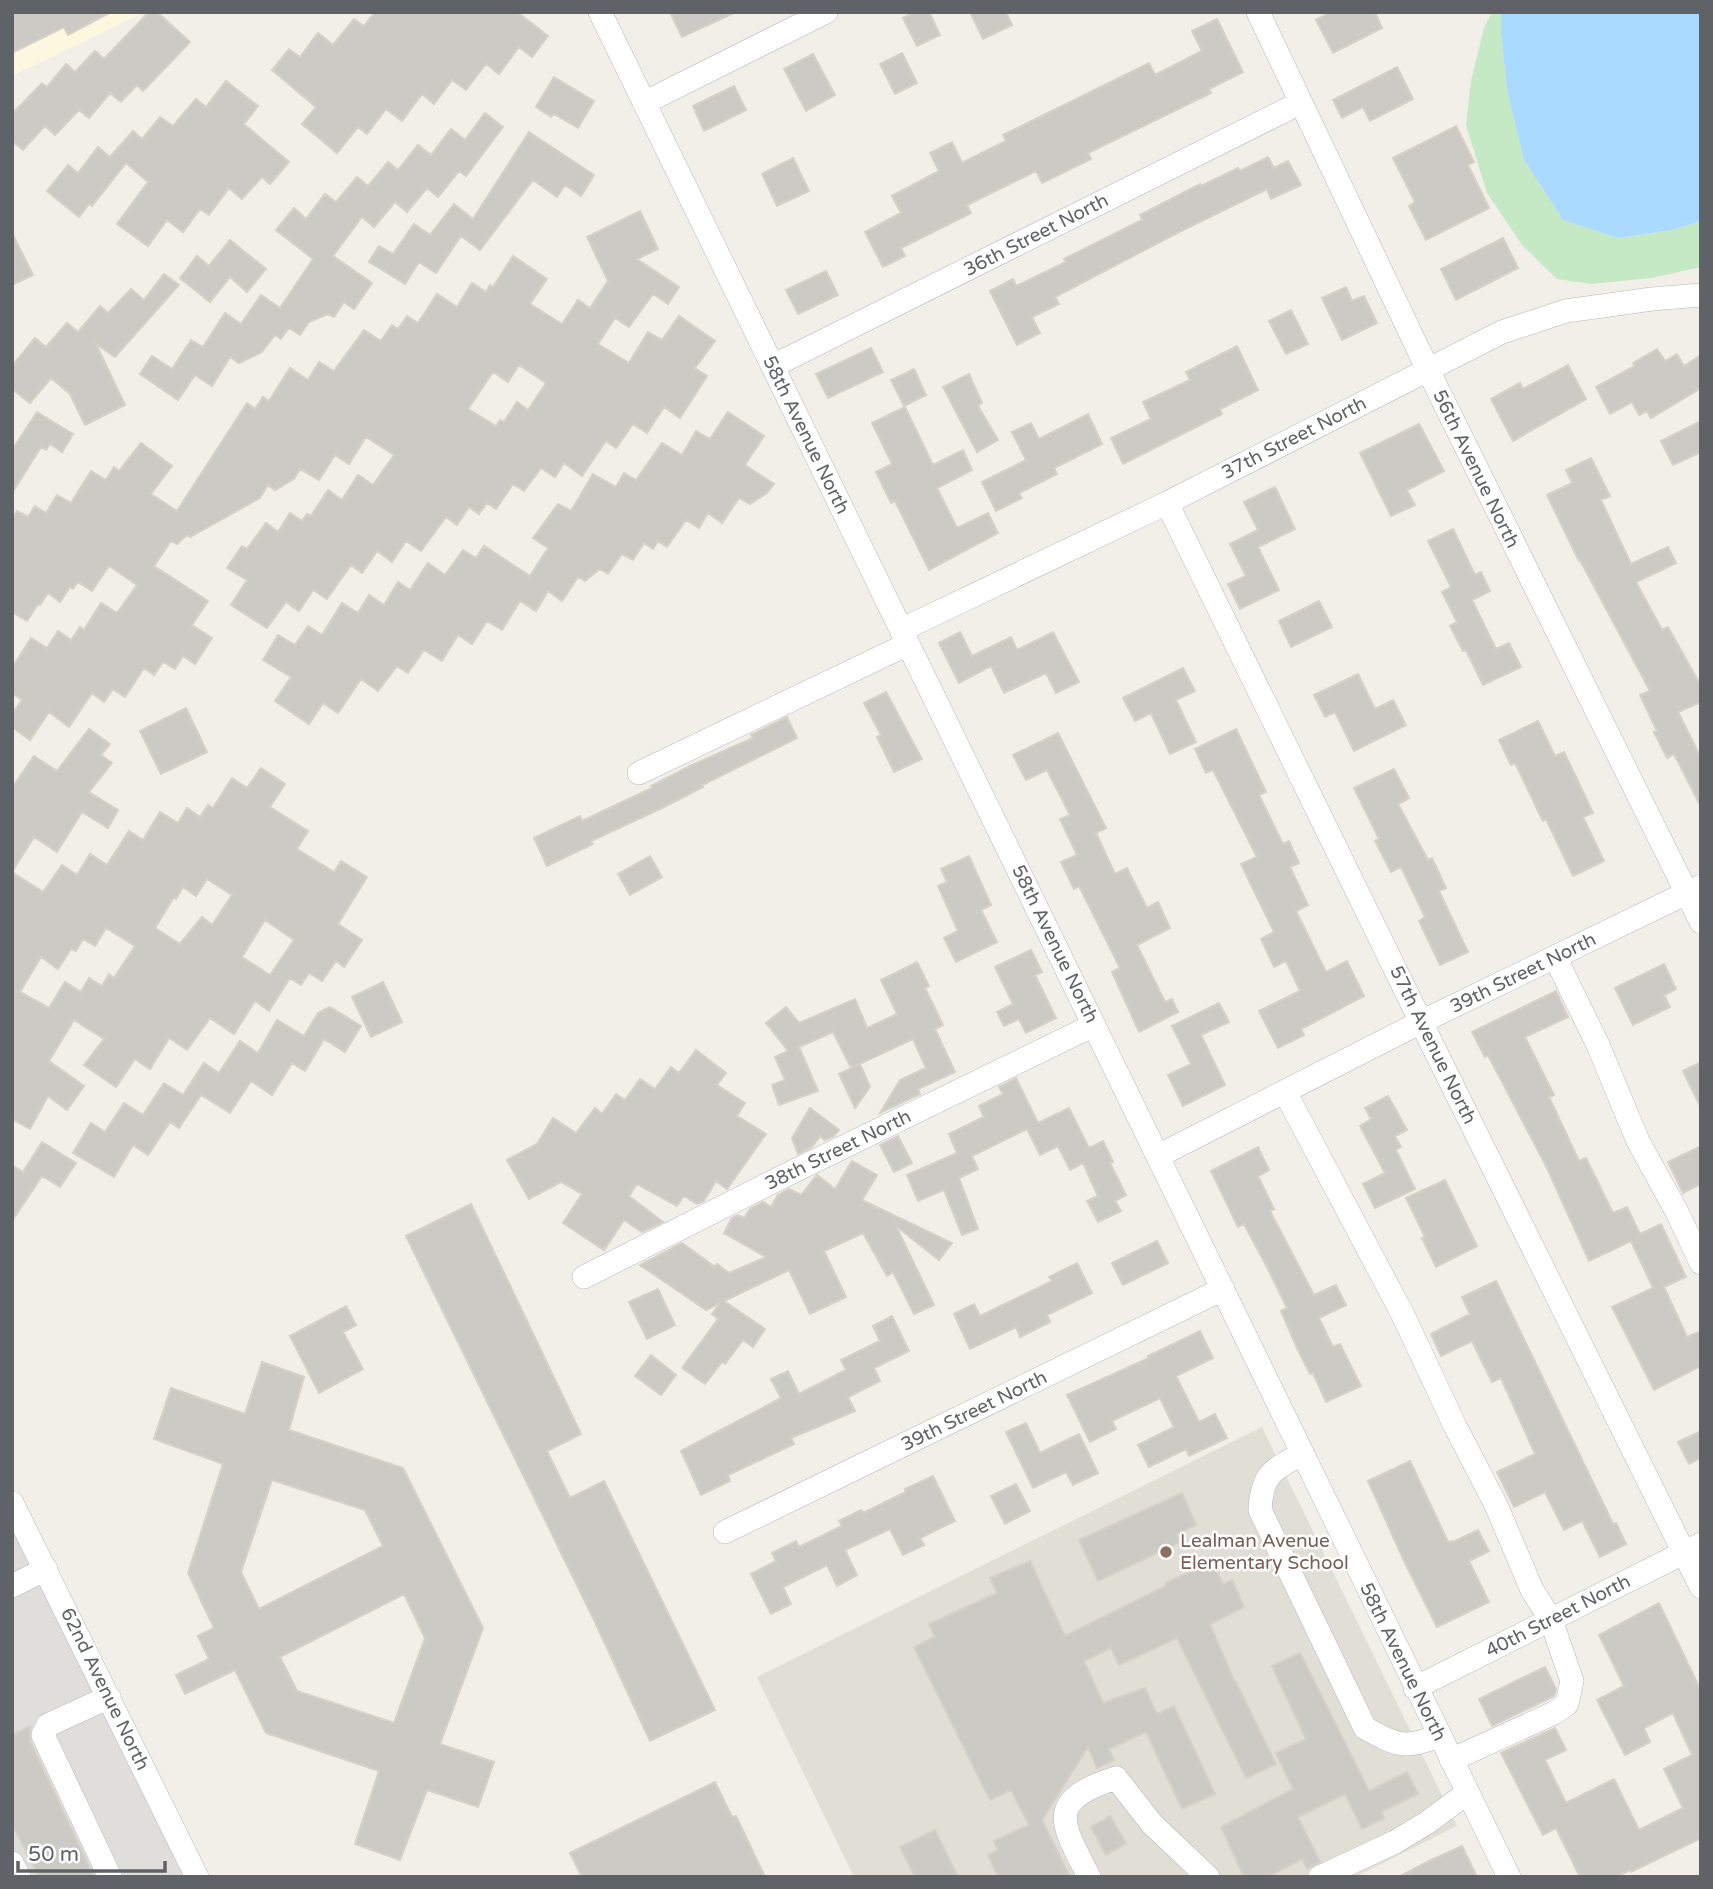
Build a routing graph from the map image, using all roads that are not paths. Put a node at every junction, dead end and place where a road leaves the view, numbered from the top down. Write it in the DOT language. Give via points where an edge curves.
graph roads {
  1 [pos="600,12"];
  2 [pos="826,12"];
  3 [pos="1258,12"];
  4 [pos="644,103"];
  5 [pos="1300,103"];
  6 [pos="1701,295"];
  7 [pos="773,366"];
  8 [pos="1428,370"];
  9 [pos="1167,503"];
  10 [pos="905,637"];
  11 [pos="639,773"];
  12 [pos="1694,890"];
  13 [pos="1701,922"];
  14 [pos="1555,957"];
  15 [pos="1421,1023"];
  16 [pos="1094,1025"];
  17 [pos="1284,1092"];
  18 [pos="1158,1156"];
  19 [pos="1701,1263"];
  20 [pos="583,1277"];
  21 [pos="1223,1289"];
  22 [pos="1302,1454"];
  23 [pos="12,1503"];
  24 [pos="725,1532"];
  25 [pos="1693,1548"];
  26 [pos="46,1569"];
  27 [pos="12,1586"];
  28 [pos="1701,1587"];
  29 [pos="1551,1620"];
  30 [pos="1415,1688"];
  31 [pos="109,1697"];
  32 [pos="1439,1736"];
  33 [pos="1451,1760"];
  34 [pos="1467,1793"];
  35 [pos="12,1863"];
  36 [pos="19,1877"];
  37 [pos="110,1877"];
  38 [pos="197,1877"];
  39 [pos="1089,1877"];
  40 [pos="1208,1877"];
  41 [pos="1321,1877"];
  42 [pos="1508,1877"];
  1 -- 4 [label="street, 58th Avenue North"];
  2 -- 4 [label="street"];
  3 -- 5 [label="street, 56th Avenue North"];
  4 -- 7 [label="street, 58th Avenue North"];
  5 -- 7 [label="street, 36th Street North"];
  5 -- 8 [label="street, 56th Avenue North"];
  6 -- 8 [label="street, 37th Street North" via="1566,311 1502,332"];
  7 -- 10 [label="street, 58th Avenue North"];
  8 -- 9 [label="street, 37th Street North"];
  8 -- 12 [label="street, 56th Avenue North"];
  9 -- 10 [label="street, 37th Street North"];
  9 -- 15 [label="street, 57th Avenue North"];
  10 -- 11 [label="street, 37th Street North"];
  10 -- 16 [label="street, 58th Avenue North"];
  12 -- 13 [label="street, 56th Avenue North"];
  12 -- 14 [label="street, 39th Street North"];
  14 -- 15 [label="street, 39th Street North"];
  14 -- 19 [label="street" via="1638,1141"];
  15 -- 17 [label="street, 39th Street North"];
  15 -- 25 [label="street, 57th Avenue North"];
  16 -- 18 [label="street, 58th Avenue North"];
  16 -- 20 [label="street, 38th Street North"];
  17 -- 18 [label="street, 39th Street North"];
  17 -- 29 [label="street" via="1404,1315 1532,1590"];
  18 -- 21 [label="street, 58th Avenue North"];
  21 -- 22 [label="street, 58th Avenue North"];
  21 -- 24 [label="street, 39th Street North"];
  22 -- 30 [label="street, 58th Avenue North"];
  22 -- 32 [label="street" via="1276,1468 1261,1488 1260,1510 1365,1728 1388,1741 1413,1745"];
  23 -- 26 [label="street, 62nd Avenue North"];
  25 -- 28 [label="street, 57th Avenue North"];
  25 -- 29 [label="street, 40th Street North"];
  26 -- 27 [label="street"];
  26 -- 31 [label="street, 62nd Avenue North"];
  29 -- 30 [label="street, 40th Street North"];
  29 -- 33 [label="street" via="1572,1681 1567,1704"];
  30 -- 32 [label="street, 58th Avenue North"];
  31 -- 37 [label="street" via="48,1725 43,1735"];
  31 -- 38 [label="street, 62nd Avenue North"];
  32 -- 33 [label="street, 58th Avenue North"];
  33 -- 34 [label="street, 58th Avenue North"];
  34 -- 41 [label="street" via="1395,1842"];
  34 -- 42 [label="street, 58th Avenue North"];
  35 -- 36 [label="street"];
  39 -- 40 [label="street" via="1065,1829 1065,1807 1116,1777 1152,1824"];
}
